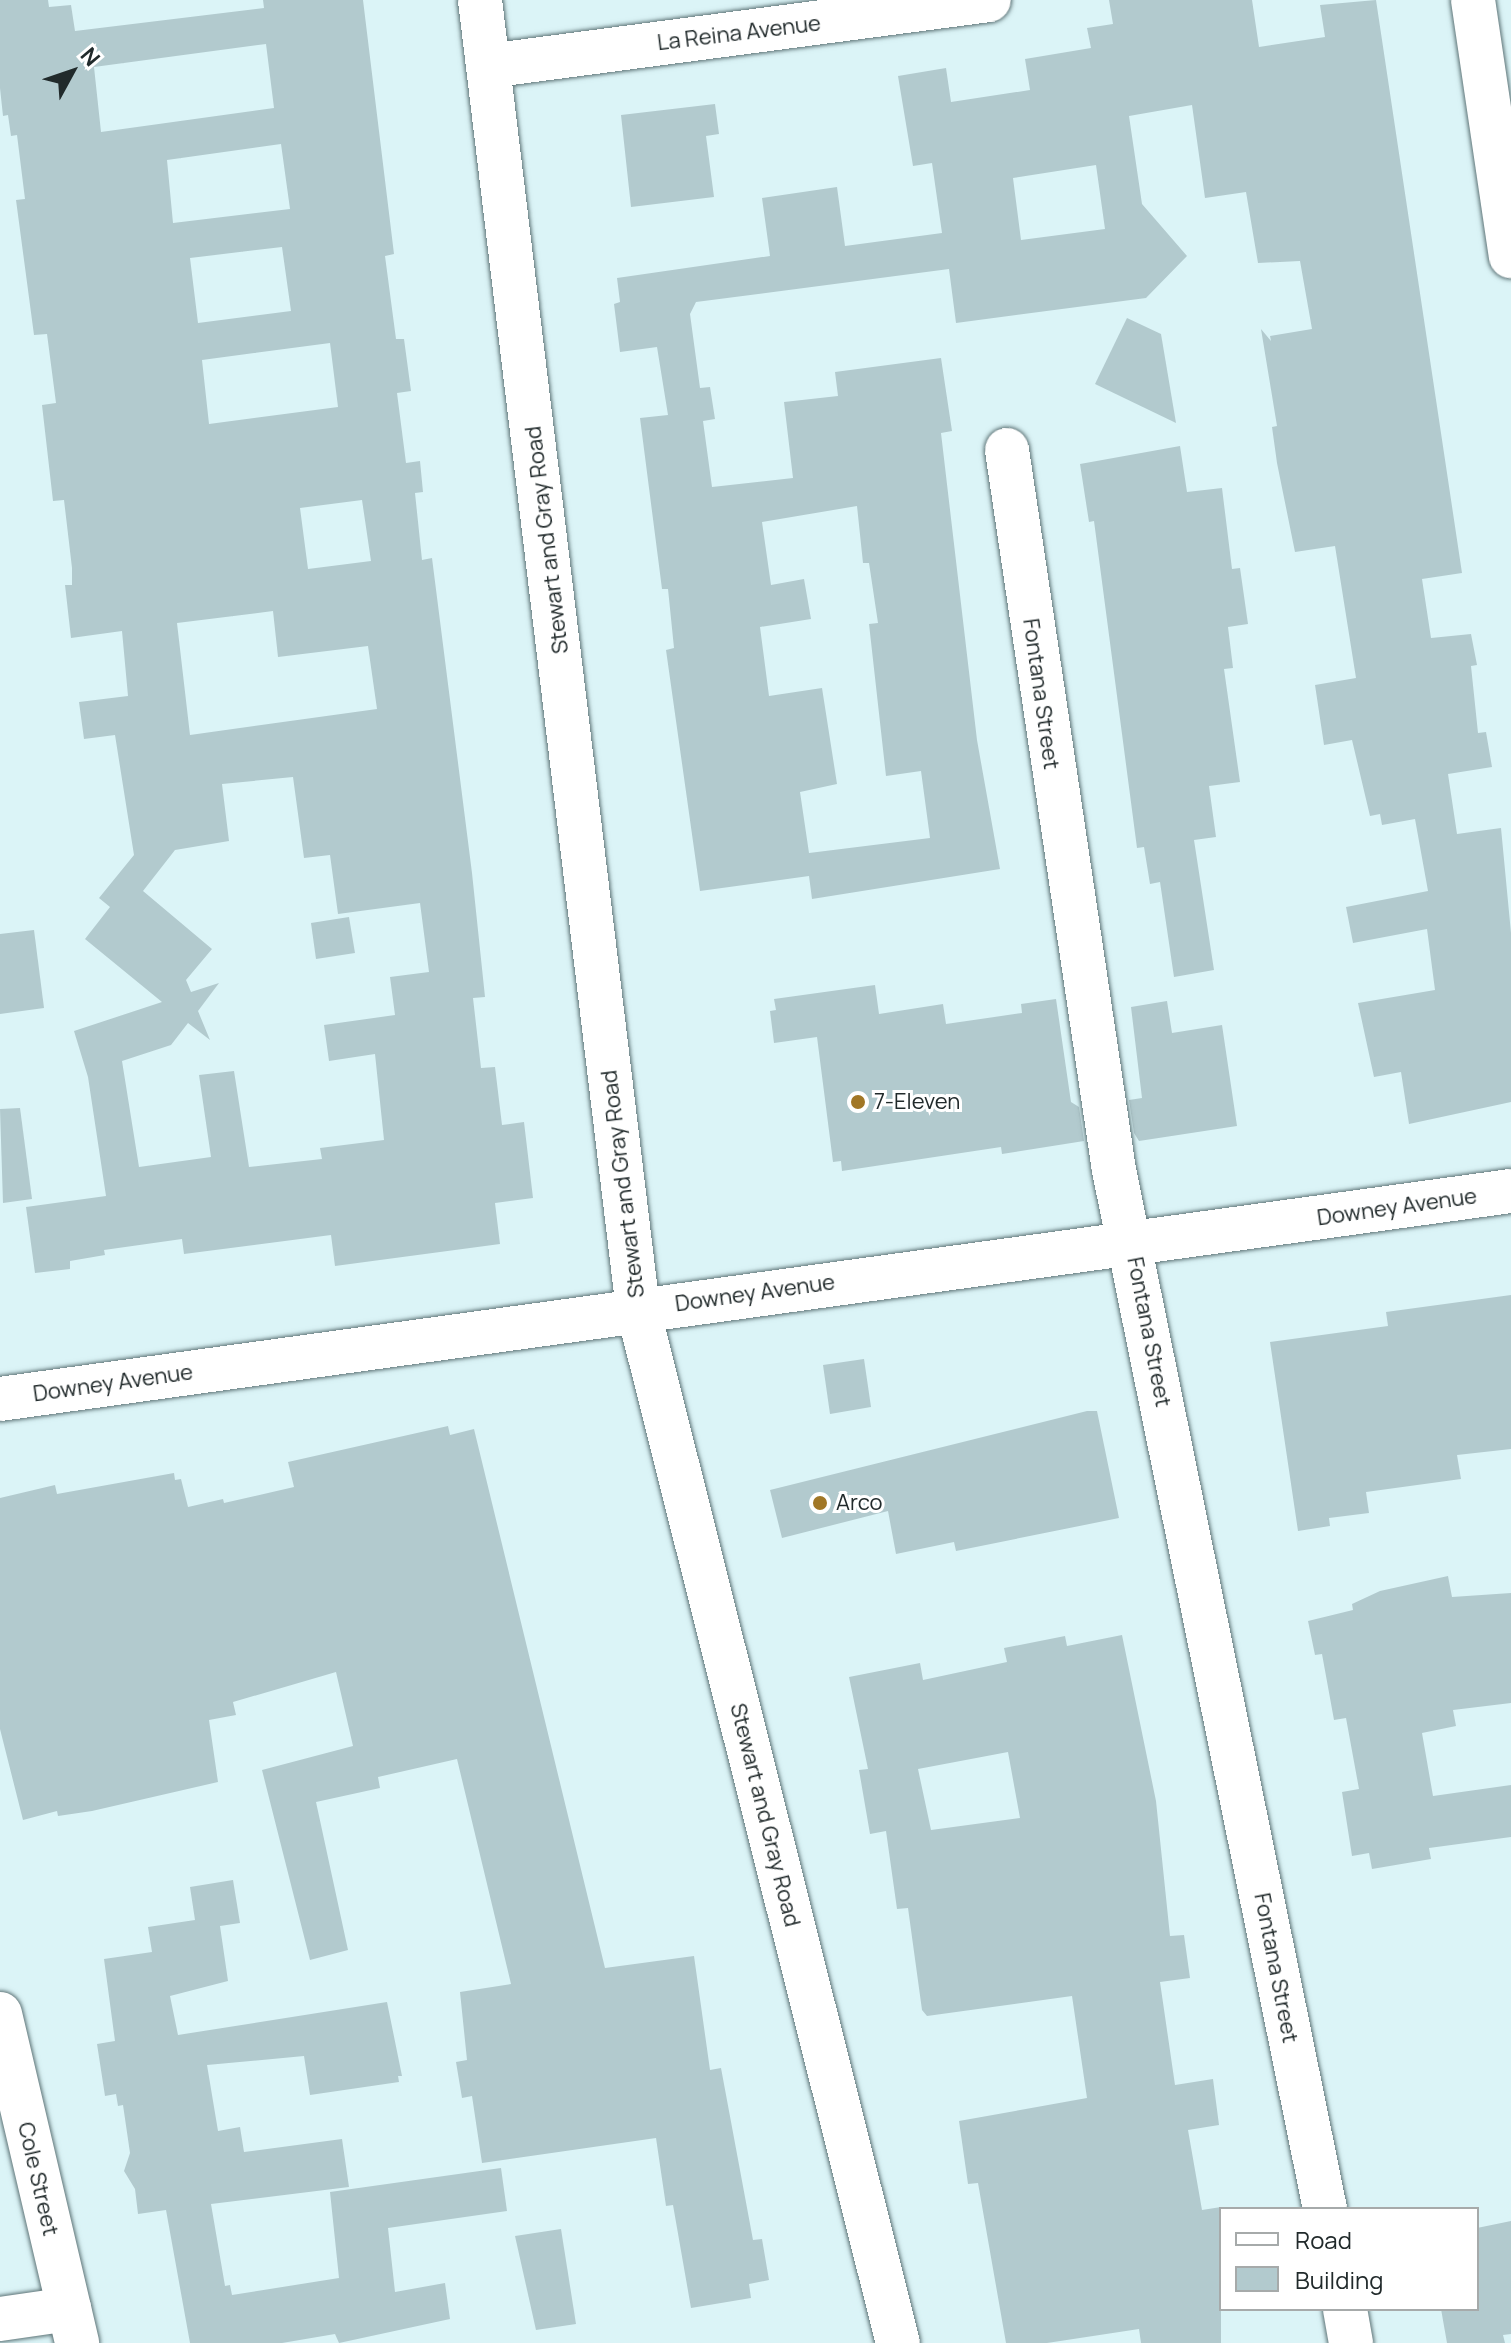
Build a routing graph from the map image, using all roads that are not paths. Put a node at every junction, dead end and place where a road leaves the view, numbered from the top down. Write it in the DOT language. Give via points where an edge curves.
graph roads {
  1 [pos="480,0"];
  2 [pos="989,0"];
  3 [pos="1473,0"];
  4 [pos="488,66"];
  5 [pos="1511,256"];
  6 [pos="1007,450"];
  7 [pos="1511,1191"];
  8 [pos="1131,1243"];
  9 [pos="638,1309"];
  10 [pos="0,1399"];
  11 [pos="0,2014"];
  12 [pos="1325,2207"];
  13 [pos="1345,2311"];
  14 [pos="0,2319"];
  15 [pos="73,2326"];
  16 [pos="898,2343"];
  17 [pos="1351,2343"];
  1 -- 4 [label="main road, Stewart and Gray Road"];
  2 -- 4 [label="main road, La Reina Avenue"];
  3 -- 5 [label="main road"];
  4 -- 9 [label="main road, Stewart and Gray Road"];
  6 -- 8 [label="main road, Fontana Street" via="1102,1094"];
  7 -- 8 [label="main road, Downey Avenue"];
  8 -- 9 [label="main road, Downey Avenue"];
  8 -- 12 [label="main road, Fontana Street"];
  9 -- 10 [label="main road, Downey Avenue"];
  9 -- 16 [label="main road, Stewart and Gray Road"];
  11 -- 15 [label="main road, Cole Street"];
  13 -- 17 [label="main road"];
  14 -- 15 [label="main road"];
}
